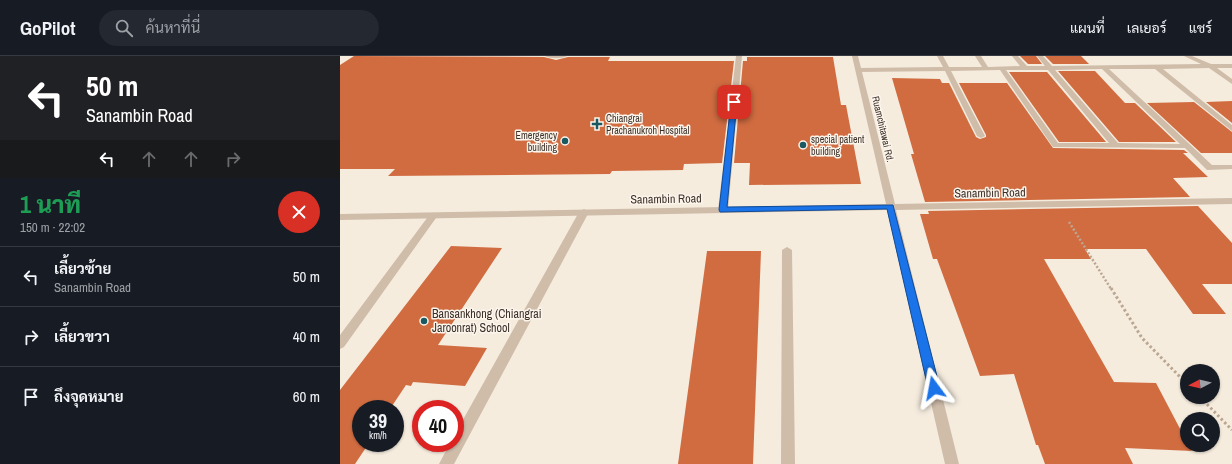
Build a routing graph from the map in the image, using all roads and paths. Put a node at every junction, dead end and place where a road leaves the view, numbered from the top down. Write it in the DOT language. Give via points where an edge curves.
graph roads {
  1 [pos="548,56"];
  2 [pos="564,56"];
  3 [pos="738,56"];
  4 [pos="855,56"];
  5 [pos="940,56"];
  6 [pos="978,56"];
  7 [pos="1016,56"];
  8 [pos="1040,56"];
  9 [pos="1187,56"];
  10 [pos="1210,66"];
  11 [pos="1232,66"];
  12 [pos="1103,67"];
  13 [pos="1156,67"];
  14 [pos="946,68"];
  15 [pos="986,68"];
  16 [pos="1001,68"];
  17 [pos="1025,68"];
  18 [pos="1050,68"];
  19 [pos="859,70"];
  20 [pos="1232,82"];
  21 [pos="1232,129"];
  22 [pos="981,136"];
  23 [pos="1116,146"];
  24 [pos="1187,146"];
  25 [pos="1232,167"];
  26 [pos="1232,201"];
  27 [pos="1060,204"];
  28 [pos="890,207"];
  29 [pos="723,210"];
  30 [pos="584,212"];
  31 [pos="433,216"];
  32 [pos="340,217"];
  33 [pos="787,250"];
  34 [pos="340,344"];
  35 [pos="1180,377"];
  36 [pos="1207,404"];
  37 [pos="1232,430"];
  38 [pos="446,464"];
  39 [pos="788,464"];
  40 [pos="952,464"];
  1 -- 2 [label="street"];
  3 -- 29 [label="street"];
  4 -- 19 [label="street, Ruamchitawai Rd."];
  5 -- 14 [label="street"];
  6 -- 15 [label="street"];
  7 -- 17 [label="street"];
  8 -- 18 [label="street"];
  9 -- 10 [label="street"];
  10 -- 11 [label="street"];
  10 -- 13 [label="street"];
  10 -- 20 [label="street"];
  12 -- 13 [label="street"];
  12 -- 18 [label="street"];
  12 -- 24 [label="street"];
  13 -- 21 [label="street"];
  14 -- 15 [label="street"];
  14 -- 19 [label="street"];
  14 -- 22 [label="street"];
  15 -- 16 [label="street"];
  16 -- 17 [label="street"];
  16 -- 23 [label="street" via="1056,145"];
  17 -- 18 [label="street"];
  18 -- 23 [label="street"];
  19 -- 28 [label="street, Ruamchitawai Rd."];
  23 -- 24 [label="street"];
  24 -- 25 [label="street" via="1210,168"];
  26 -- 27 [label="street, Sanambin Road"];
  27 -- 28 [label="street, Sanambin Road"];
  27 -- 35 [label="path" via="1142,338"];
  28 -- 29 [label="street, Sanambin Road"];
  28 -- 40 [label="street, Ruamchitawai Rd."];
  29 -- 30 [label="street, Sanambin Road"];
  30 -- 31 [label="street, Sanambin Road"];
  30 -- 38 [label="street"];
  31 -- 32 [label="street, Sanambin Road"];
  31 -- 34 [label="street"];
  33 -- 39 [label="street"];
  36 -- 37 [label="path"];
}
